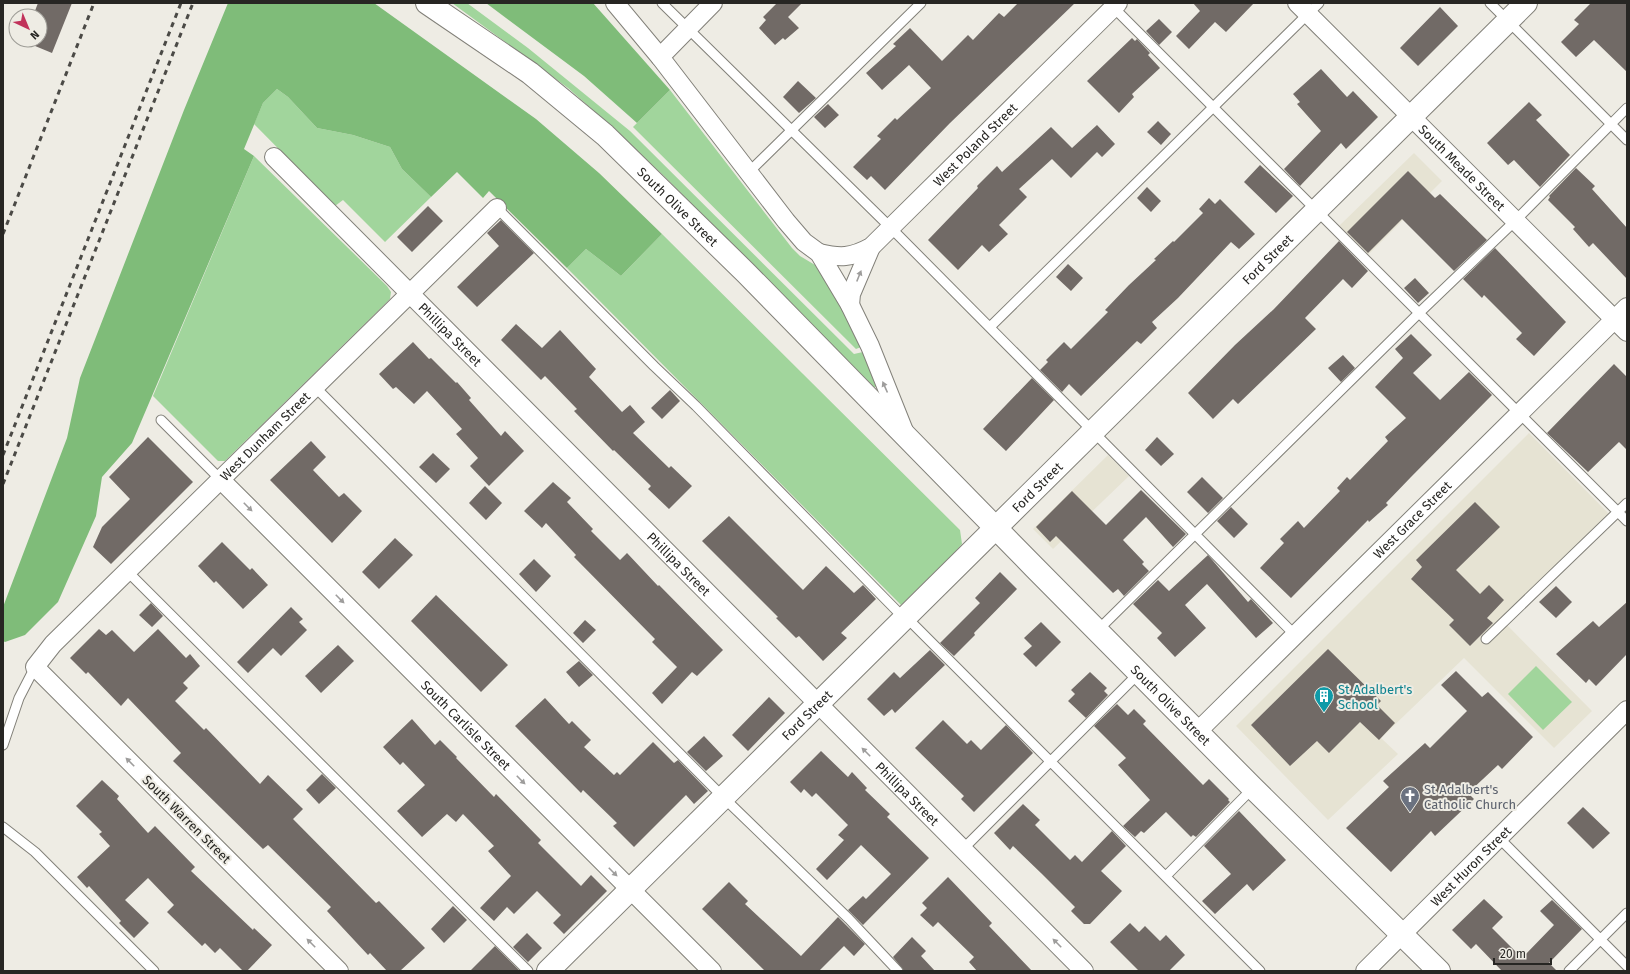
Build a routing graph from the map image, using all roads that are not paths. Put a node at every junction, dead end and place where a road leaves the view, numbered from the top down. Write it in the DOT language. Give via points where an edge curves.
graph roads {
  1 [pos="427,3"];
  2 [pos="614,3"];
  3 [pos="662,3"];
  4 [pos="714,3"];
  5 [pos="921,3"];
  6 [pos="1490,3"];
  7 [pos="1526,3"];
  8 [pos="1114,4"];
  9 [pos="1308,7"];
  10 [pos="1508,21"];
  11 [pos="688,28"];
  12 [pos="660,56"];
  13 [pos="1213,107"];
  14 [pos="1627,108"];
  15 [pos="1411,116"];
  16 [pos="1611,124"];
  17 [pos="792,130"];
  18 [pos="1627,140"];
  19 [pos="274,157"];
  20 [pos="749,172"];
  21 [pos="497,208"];
  22 [pos="1316,210"];
  23 [pos="1515,221"];
  24 [pos="891,228"];
  25 [pos="871,247"];
  26 [pos="819,253"];
  27 [pos="410,294"];
  28 [pos="850,305"];
  29 [pos="1627,307"];
  30 [pos="1419,313"];
  31 [pos="1614,320"];
  32 [pos="990,327"];
  33 [pos="1627,332"];
  34 [pos="315,387"];
  35 [pos="1519,414"];
  36 [pos="162,420"];
  37 [pos="1092,431"];
  38 [pos="906,436"];
  39 [pos="220,479"];
  40 [pos="1627,503"];
  41 [pos="1618,512"];
  42 [pos="1627,521"];
  43 [pos="994,528"];
  44 [pos="1195,534"];
  45 [pos="127,571"];
  46 [pos="905,618"];
  47 [pos="1097,631"];
  48 [pos="1295,635"];
  49 [pos="1486,639"];
  50 [pos="35,667"];
  51 [pos="1139,674"];
  52 [pos="819,704"];
  53 [pos="1627,710"];
  54 [pos="1198,731"];
  55 [pos="3,745"];
  56 [pos="1051,762"];
  57 [pos="1253,788"];
  58 [pos="724,798"];
  59 [pos="3,827"];
  60 [pos="1499,838"];
  61 [pos="963,850"];
  62 [pos="1166,876"];
  63 [pos="631,890"];
  64 [pos="1627,913"];
  65 [pos="1401,934"];
  66 [pos="1601,940"];
  67 [pos="1627,966"];
  68 [pos="154,971"];
  69 [pos="339,971"];
  70 [pos="528,971"];
  71 [pos="548,971"];
  72 [pos="712,971"];
  73 [pos="898,971"];
  74 [pos="1084,971"];
  75 [pos="1260,971"];
  76 [pos="1365,971"];
  77 [pos="1439,971"];
  78 [pos="1569,971"];
  1 -- 38 [label="street, South Olive Street" via="530,73 605,135 746,273"];
  2 -- 12 [label="street, South Olive Street"];
  3 -- 11 [label="lane"];
  4 -- 11 [label="street"];
  5 -- 17 [label="lane"];
  6 -- 10 [label="lane"];
  7 -- 10 [label="street, Ford Street"];
  8 -- 13 [label="lane"];
  8 -- 24 [label="street, West Poland Street"];
  9 -- 13 [label="lane"];
  9 -- 15 [label="street, South Meade Street"];
  10 -- 15 [label="street, Ford Street"];
  10 -- 16 [label="lane"];
  11 -- 12 [label="street"];
  11 -- 17 [label="lane"];
  12 -- 20 [label="street, South Olive Street"];
  13 -- 22 [label="lane"];
  13 -- 32 [label="lane"];
  14 -- 16 [label="lane"];
  15 -- 22 [label="street, Ford Street"];
  15 -- 23 [label="street, South Meade Street"];
  16 -- 18 [label="lane"];
  16 -- 23 [label="lane"];
  17 -- 20 [label="lane"];
  17 -- 24 [label="lane"];
  19 -- 27 [label="street, Phillipa Street"];
  20 -- 26 [label="street, South Olive Street" via="799,237"];
  21 -- 27 [label="street, West Dunham Street"];
  21 -- 46 [label="lane"];
  22 -- 30 [label="lane"];
  22 -- 37 [label="street, Ford Street"];
  23 -- 30 [label="lane"];
  23 -- 31 [label="street, South Meade Street"];
  24 -- 25 [label="street, West Poland Street"];
  24 -- 32 [label="lane"];
  25 -- 26 [label="street, West Poland Street" via="855,256"];
  28 -- 25 [label="street, one-way" via="851,294"];
  26 -- 28 [label="street, South Olive Street"];
  27 -- 34 [label="street, West Dunham Street"];
  27 -- 52 [label="street, Phillipa Street"];
  38 -- 28 [label="street, South Olive Street, one-way" via="870,346"];
  29 -- 31 [label="street, West Grace Street"];
  30 -- 35 [label="lane"];
  30 -- 44 [label="lane"];
  31 -- 33 [label="street, South Meade Street"];
  31 -- 35 [label="street, West Grace Street"];
  32 -- 37 [label="lane"];
  34 -- 39 [label="street, West Dunham Street"];
  34 -- 58 [label="lane"];
  35 -- 41 [label="lane"];
  35 -- 48 [label="street, West Grace Street"];
  36 -- 39 [label="lane"];
  37 -- 43 [label="street, Ford Street"];
  37 -- 44 [label="lane"];
  38 -- 43 [label="street, South Olive Street"];
  39 -- 45 [label="street, West Dunham Street"];
  39 -- 63 [label="street, South Carlisle Street, one-way"];
  40 -- 41 [label="lane"];
  41 -- 42 [label="lane"];
  41 -- 49 [label="lane"];
  43 -- 46 [label="street, Ford Street"];
  43 -- 47 [label="street, South Olive Street"];
  44 -- 47 [label="lane"];
  44 -- 48 [label="lane"];
  45 -- 50 [label="street, West Dunham Street" via="53,644"];
  45 -- 70 [label="lane"];
  46 -- 52 [label="street, Ford Street"];
  46 -- 56 [label="lane"];
  47 -- 51 [label="street, South Olive Street"];
  48 -- 54 [label="street, West Grace Street"];
  50 -- 55 [label="lane" via="19,698"];
  69 -- 50 [label="street, South Warren Street, one-way"];
  51 -- 54 [label="street, South Olive Street"];
  51 -- 56 [label="lane"];
  52 -- 58 [label="street, Ford Street"];
  61 -- 52 [label="street, Phillipa Street, one-way"];
  53 -- 60 [label="street, West Huron Street"];
  54 -- 57 [label="street, South Olive Street"];
  56 -- 61 [label="lane"];
  56 -- 62 [label="lane"];
  57 -- 62 [label="lane"];
  57 -- 65 [label="street, South Olive Street"];
  58 -- 63 [label="street, Ford Street"];
  58 -- 73 [label="lane" via="849,919"];
  59 -- 68 [label="lane" via="35,852"];
  60 -- 65 [label="street, West Huron Street"];
  60 -- 66 [label="lane"];
  74 -- 61 [label="street, Phillipa Street, one-way"];
  62 -- 75 [label="lane"];
  63 -- 71 [label="street, Ford Street"];
  63 -- 72 [label="street, South Carlisle Street"];
  64 -- 66 [label="lane"];
  65 -- 76 [label="street, West Huron Street"];
  65 -- 77 [label="street, South Olive Street"];
  66 -- 67 [label="lane"];
  66 -- 78 [label="lane"];
}
